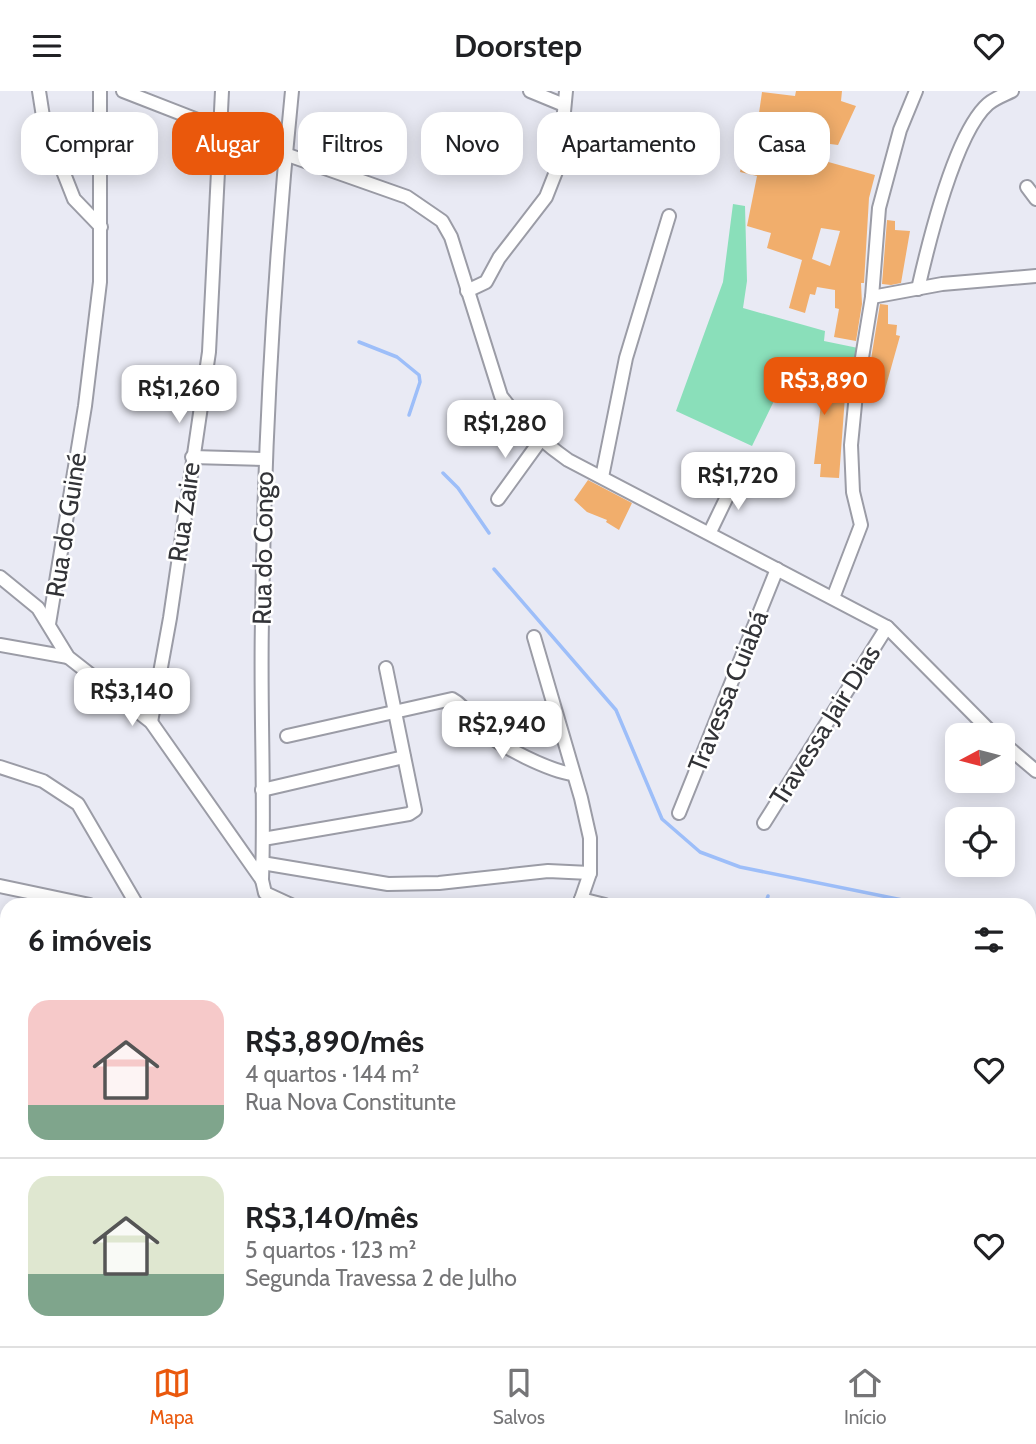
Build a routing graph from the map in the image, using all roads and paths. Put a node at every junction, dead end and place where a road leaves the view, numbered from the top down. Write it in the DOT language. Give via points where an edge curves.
graph roads {
  1 [pos="39,91"];
  2 [pos="100,91"];
  3 [pos="123,91"];
  4 [pos="222,91"];
  5 [pos="292,91"];
  6 [pos="530,91"];
  7 [pos="566,91"];
  8 [pos="916,91"];
  9 [pos="1012,91"];
  10 [pos="564,105"];
  11 [pos="177,112"];
  12 [pos="221,112"];
  13 [pos="285,155"];
  14 [pos="218,175"];
  15 [pos="1027,187"];
  16 [pos="1036,199"];
  17 [pos="669,216"];
  18 [pos="101,227"];
  19 [pos="1036,276"];
  20 [pos="918,289"];
  21 [pos="467,291"];
  22 [pos="872,297"];
  23 [pos="540,440"];
  24 [pos="192,457"];
  25 [pos="265,459"];
  26 [pos="737,476"];
  27 [pos="602,477"];
  28 [pos="498,499"];
  29 [pos="709,532"];
  30 [pos="777,569"];
  31 [pos="0,577"];
  32 [pos="833,599"];
  33 [pos="50,624"];
  34 [pos="887,627"];
  35 [pos="534,637"];
  36 [pos="0,645"];
  37 [pos="68,657"];
  38 [pos="386,668"];
  39 [pos="395,711"];
  40 [pos="151,722"];
  41 [pos="982,723"];
  42 [pos="288,736"];
  43 [pos="1015,753"];
  44 [pos="404,757"];
  45 [pos="0,767"];
  46 [pos="1036,771"];
  47 [pos="573,774"];
  48 [pos="262,790"];
  49 [pos="679,814"];
  50 [pos="764,823"];
  51 [pos="262,839"];
  52 [pos="262,863"];
  53 [pos="590,873"];
  54 [pos="0,886"];
  55 [pos="264,893"];
  56 [pos="36,898"];
  57 [pos="133,898"];
  58 [pos="581,898"];
  1 -- 18 [label="street" via="44,123 74,199"];
  2 -- 18 [label="street, Rua do Guiné"];
  3 -- 11 [label="street"];
  4 -- 12 [label="street, Rua Zaire"];
  5 -- 13 [label="street, Rua do Congo"];
  6 -- 10 [label="street"];
  7 -- 10 [label="street"];
  8 -- 22 [label="street" via="879,208"];
  9 -- 20 [label="street" via="987,105 962,145 928,243"];
  10 -- 21 [label="street" via="559,164 546,197 504,250 486,282"];
  13 -- 21 [label="street" via="407,197 430,211 451,237"];
  13 -- 25 [label="street, Rua do Congo"];
  14 -- 24 [label="street, Rua Zaire" via="209,352"];
  15 -- 16 [label="street"];
  17 -- 27 [label="street" via="626,358"];
  18 -- 33 [label="street, Rua do Guiné" via="100,282 85,406"];
  19 -- 20 [label="street"];
  20 -- 22 [label="street"];
  21 -- 23 [label="street" via="501,395"];
  22 -- 32 [label="street" via="852,445 853,492 862,525"];
  23 -- 27 [label="street"];
  23 -- 28 [label="street"];
  24 -- 25 [label="street"];
  24 -- 40 [label="street, Rua Zaire"];
  25 -- 48 [label="street, Rua do Congo"];
  26 -- 29 [label="street"];
  27 -- 29 [label="street"];
  29 -- 30 [label="street"];
  30 -- 32 [label="street"];
  30 -- 49 [label="street, Travessa Cuiabá"];
  31 -- 33 [label="street"];
  32 -- 34 [label="street"];
  33 -- 37 [label="street"];
  34 -- 41 [label="street"];
  34 -- 50 [label="street, Travessa Jair Dias"];
  35 -- 47 [label="street"];
  36 -- 37 [label="street"];
  37 -- 40 [label="street"];
  38 -- 39 [label="street"];
  39 -- 42 [label="street"];
  39 -- 44 [label="street"];
  39 -- 47 [label="street" via="454,699 500,742 543,767"];
  40 -- 55 [label="street"];
  43 -- 46 [label="street"];
  44 -- 48 [label="street"];
  44 -- 51 [label="street" via="415,810 409,814"];
  45 -- 57 [label="street" via="43,781 78,804"];
  47 -- 53 [label="street" via="590,838"];
  48 -- 51 [label="street, Rua do Congo"];
  51 -- 52 [label="street, Rua do Congo"];
  52 -- 53 [label="street" via="388,884 548,871"];
  52 -- 55 [label="street, Rua do Congo"];
  53 -- 58 [label="street"];
  54 -- 56 [label="street"];
}
